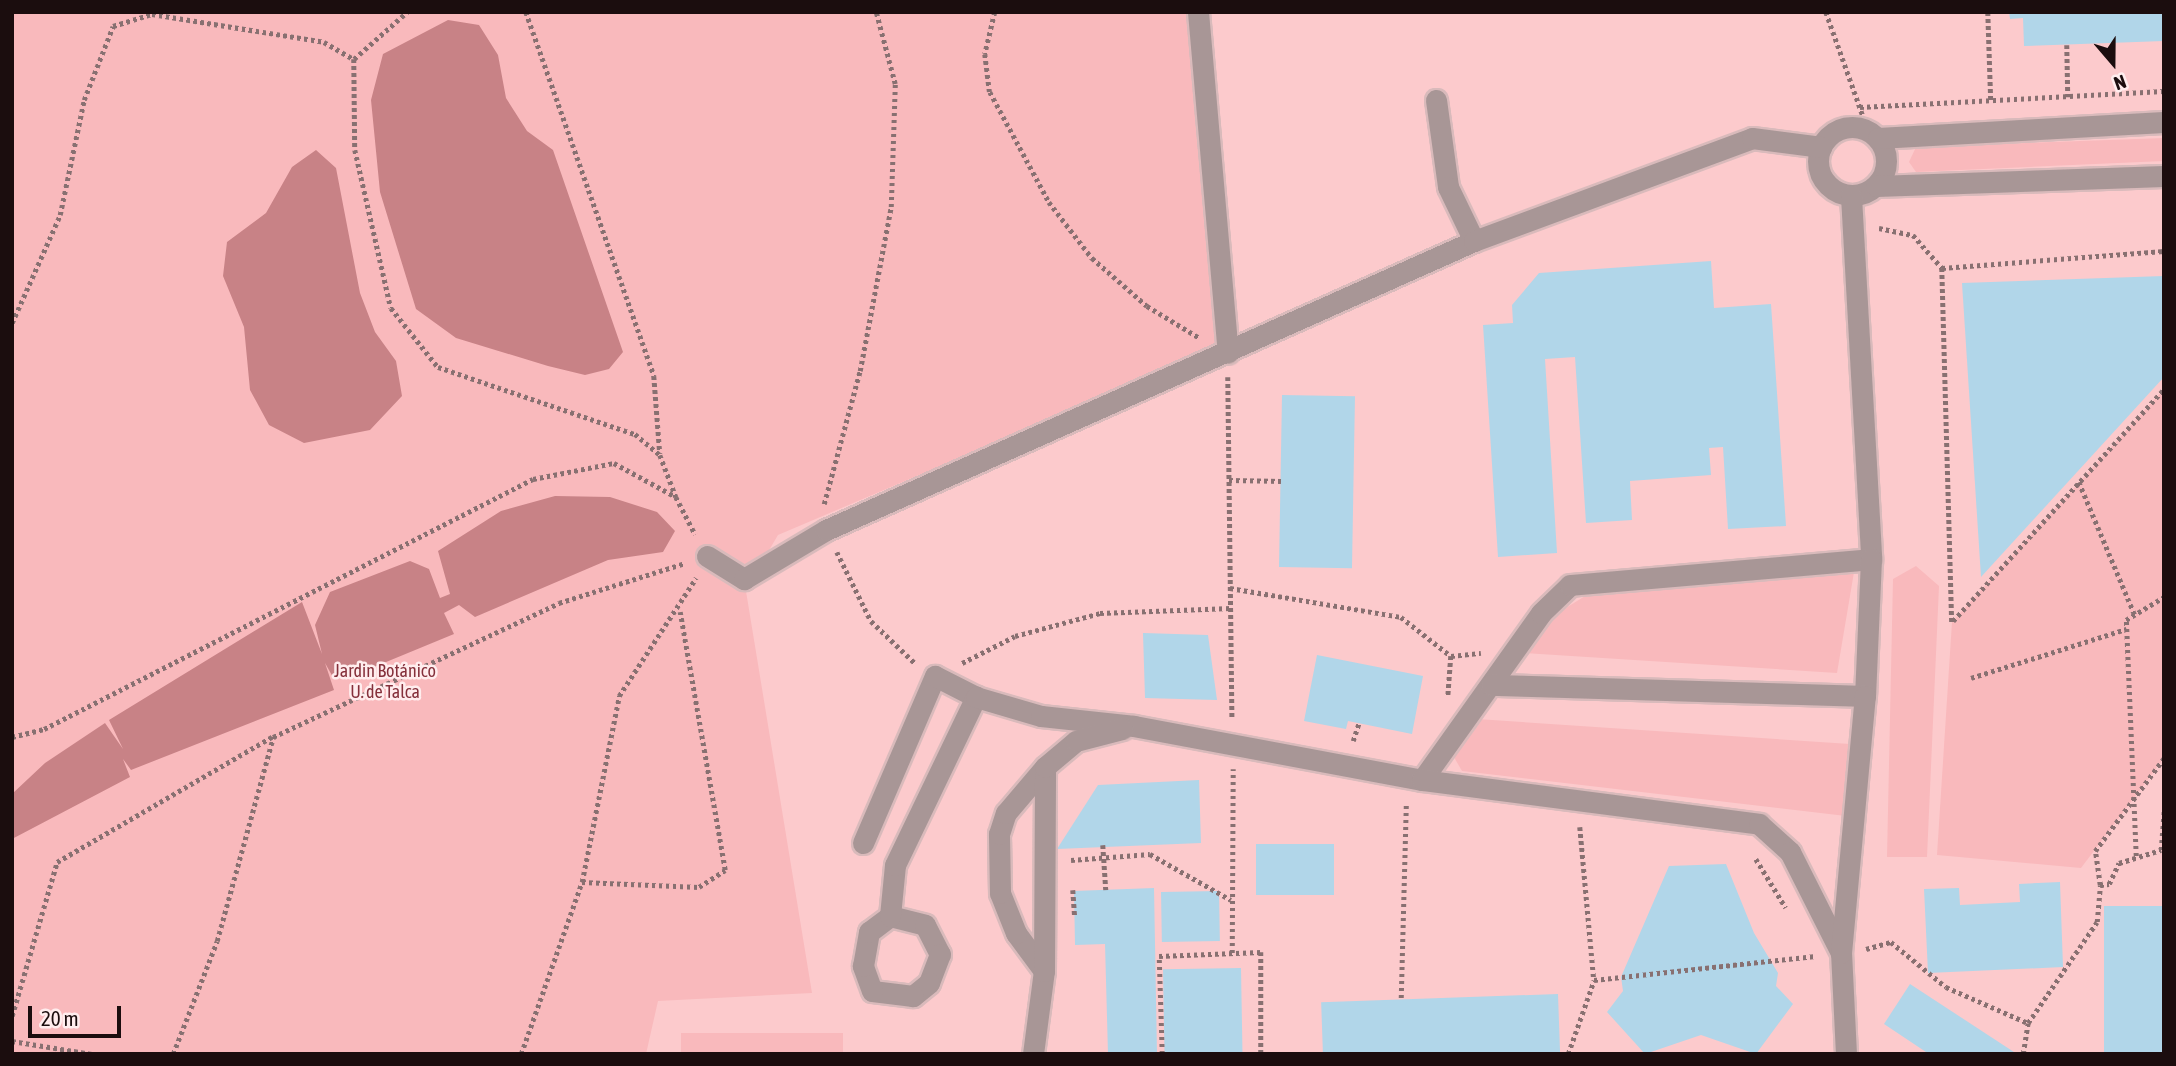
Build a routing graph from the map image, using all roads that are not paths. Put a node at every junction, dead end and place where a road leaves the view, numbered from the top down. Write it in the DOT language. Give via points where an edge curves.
graph roads {
  1 [pos="1198,12"];
  2 [pos="1436,100"];
  3 [pos="2164,122"];
  4 [pos="1873,134"];
  5 [pos="1821,147"];
  6 [pos="2164,176"];
  7 [pos="1876,186"];
  8 [pos="1851,196"];
  9 [pos="1474,241"];
  10 [pos="1228,353"];
  11 [pos="707,556"];
  12 [pos="1871,559"];
  13 [pos="1491,685"];
  14 [pos="1865,696"];
  15 [pos="976,697"];
  16 [pos="1134,726"];
  17 [pos="1045,766"];
  18 [pos="1422,780"];
  19 [pos="863,843"];
  20 [pos="890,916"];
  21 [pos="1841,953"];
  22 [pos="1044,971"];
  23 [pos="1033,1054"];
  24 [pos="1846,1054"];
  1 -- 10 [label="lane"];
  2 -- 9 [label="lane" via="1448,187"];
  3 -- 4 [label="lane"];
  4 -- 5 [label="lane" via="1841,129"];
  4 -- 7 [label="lane" via="1887,162"];
  5 -- 8 [label="lane" via="1818,160 1827,185"];
  5 -- 9 [label="lane" via="1752,138"];
  6 -- 7 [label="lane"];
  7 -- 8 [label="lane"];
  8 -- 12 [label="lane"];
  9 -- 10 [label="lane"];
  10 -- 11 [label="lane" via="826,530 744,579"];
  12 -- 13 [label="lane" via="1570,585 1541,613"];
  12 -- 14 [label="lane"];
  13 -- 14 [label="lane"];
  13 -- 18 [label="lane"];
  14 -- 21 [label="lane"];
  15 -- 16 [label="lane" via="1041,716"];
  15 -- 19 [label="lane" via="935,676"];
  15 -- 20 [label="lane" via="895,865"];
  16 -- 17 [label="lane" via="1076,741"];
  16 -- 18 [label="lane"];
  17 -- 22 [label="lane"];
  17 -- 22 [label="lane" via="1006,813 999,834 1000,893 1016,933"];
  18 -- 21 [label="lane" via="1759,824 1790,852"];
  21 -- 24 [label="lane"];
  22 -- 23 [label="lane"];
}
